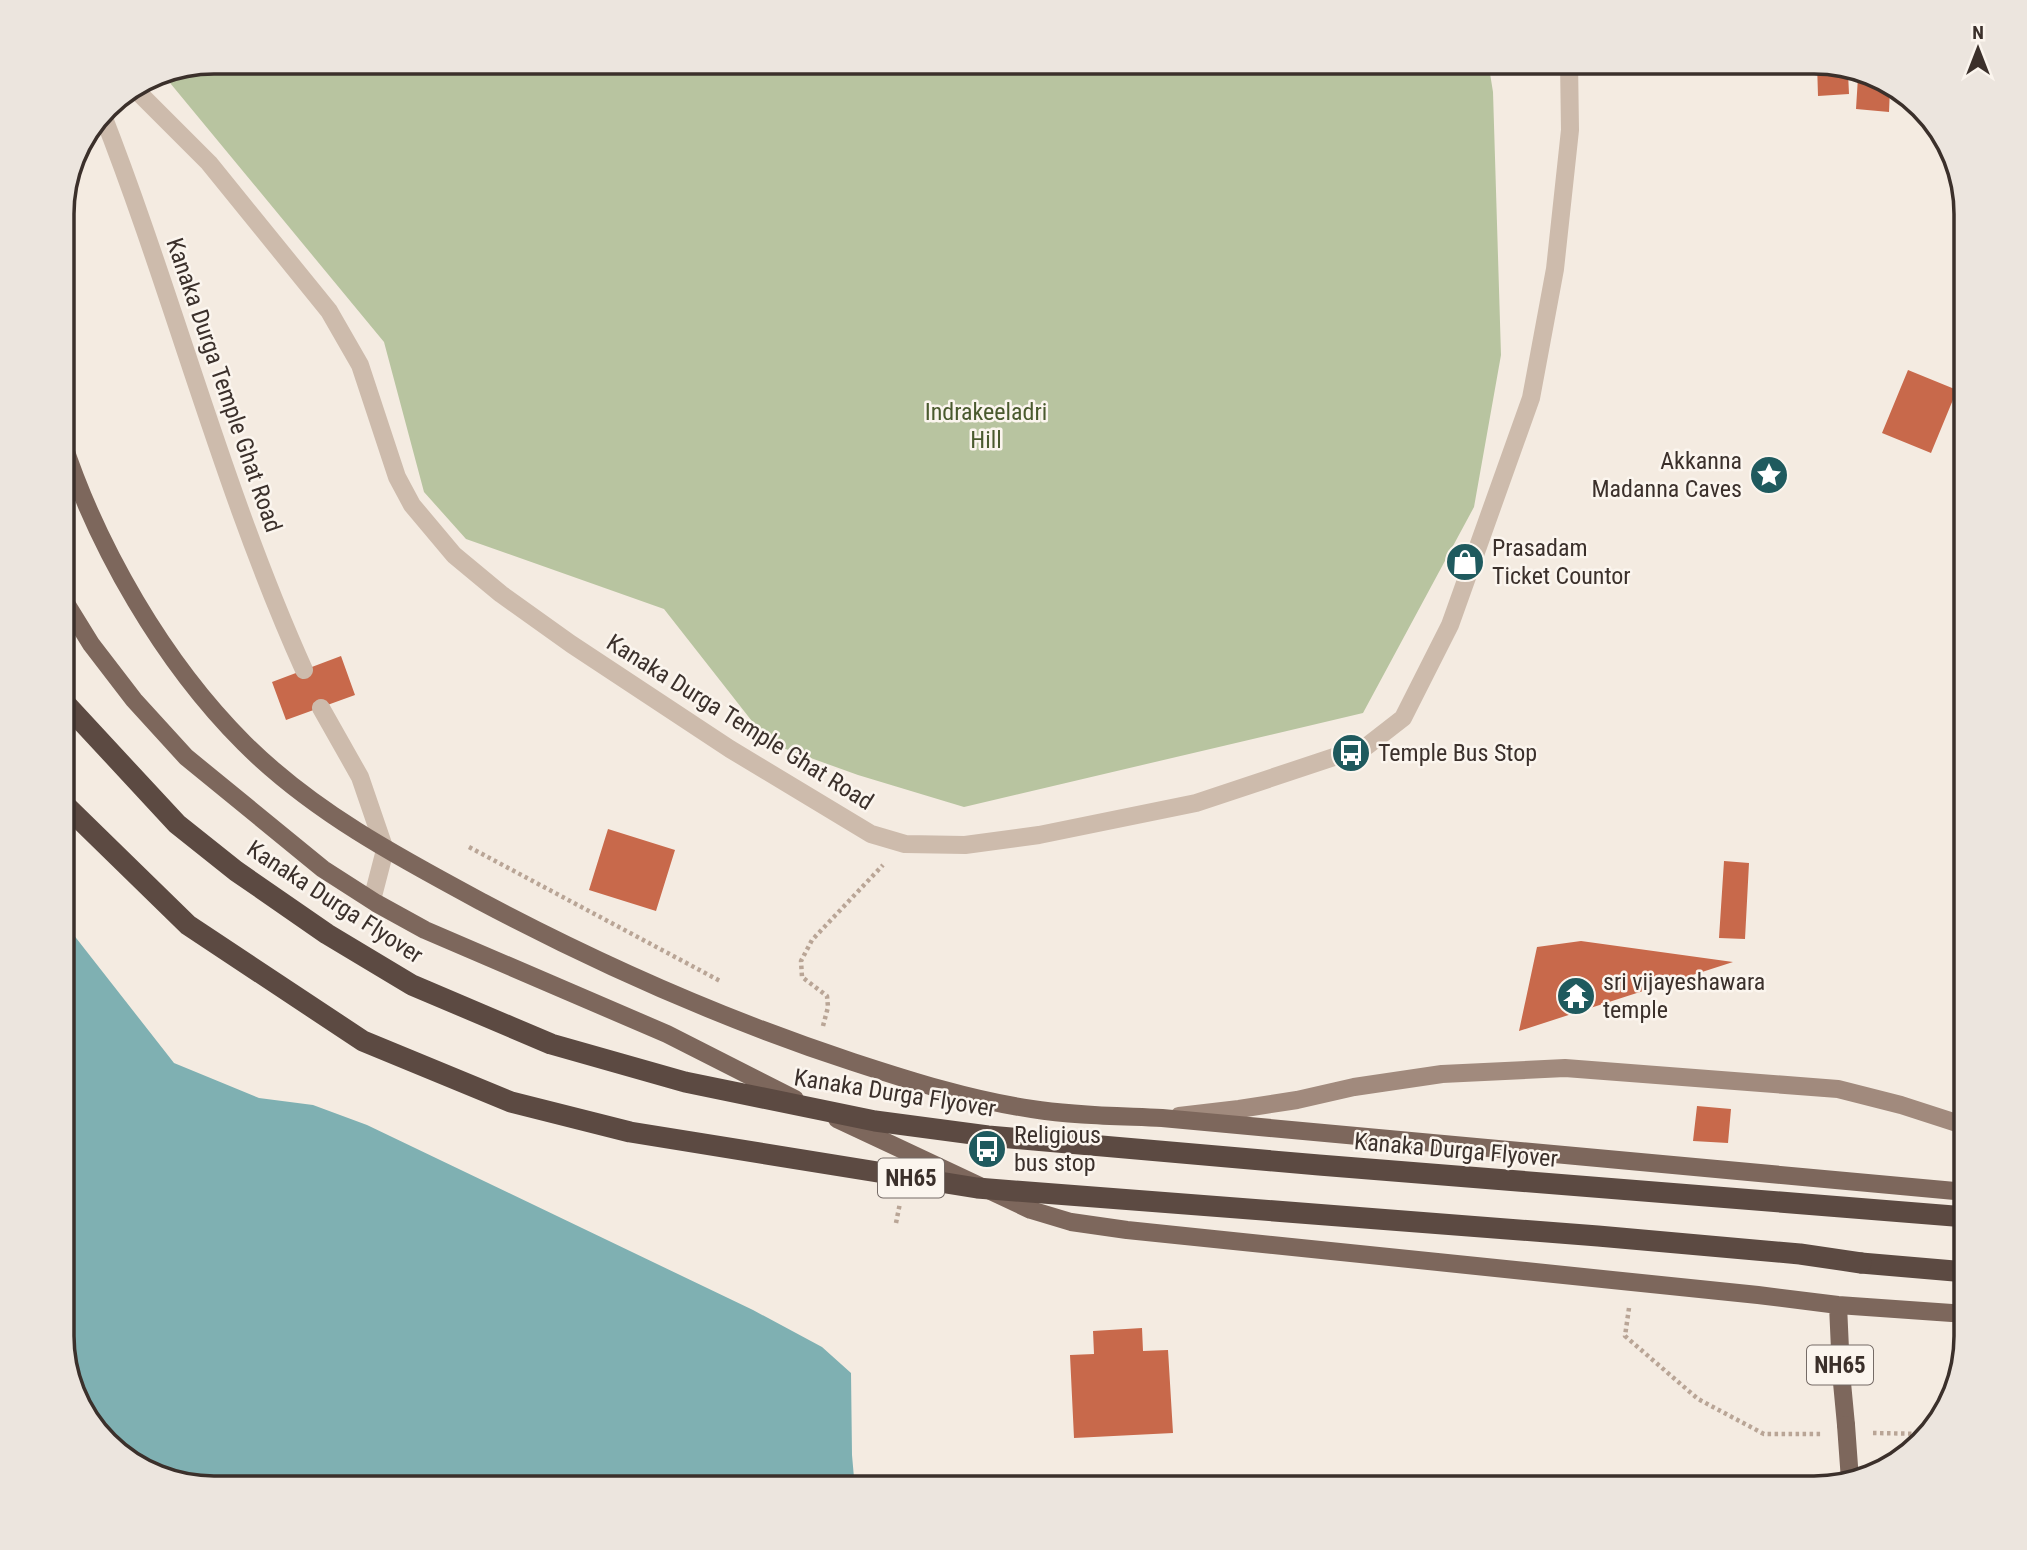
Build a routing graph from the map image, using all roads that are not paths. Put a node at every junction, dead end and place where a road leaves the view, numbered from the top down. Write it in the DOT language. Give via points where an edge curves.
graph roads {
  1 [pos="1569,74"];
  2 [pos="140,94"];
  3 [pos="106,123"];
  4 [pos="74,479"];
  5 [pos="74,616"];
  6 [pos="304,670"];
  7 [pos="321,708"];
  8 [pos="74,713"];
  9 [pos="74,814"];
  10 [pos="385,850"];
  11 [pos="372,900"];
  12 [pos="1162,1118"];
  13 [pos="1954,1122"];
  14 [pos="1954,1191"];
  15 [pos="1954,1216"];
  16 [pos="1954,1271"];
  17 [pos="1838,1305"];
  18 [pos="1954,1313"];
  19 [pos="1849,1472"];
  1 -- 2 [label="lane, Kanaka Durga Temple Ghat Road" via="1570,130 1555,269 1531,398 1450,625 1403,718 1367,746 1196,803 1040,835 965,845 905,844 871,834 730,749 571,644 454,555 412,505 397,477 360,365 329,311 209,163"];
  3 -- 6 [label="lane, Kanaka Durga Temple Ghat Road" via="266,581"];
  4 -- 10 [label="main road" via="128,591 194,686 244,743 307,797"];
  5 -- 11 [label="main road" via="125,689 186,757 323,869"];
  7 -- 10 [label="lane" via="360,777"];
  8 -- 15 [label="highway, Kanaka Durga Flyover / NH65, bridge" via="177,824 327,934 412,985 551,1044 685,1082 875,1121 988,1136"];
  9 -- 16 [label="highway, NH65, bridge" via="188,925 363,1041 511,1102 630,1132 977,1188 1598,1236"];
  10 -- 11 [label="lane"];
  10 -- 12 [label="main road" via="569,948 775,1037 911,1081 1031,1109"];
  11 -- 17 [label="main road" via="425,930 667,1034 754,1080 1031,1210 1071,1222"];
  12 -- 13 [label="main road" via="1442,1074 1565,1068 1838,1089"];
  12 -- 14 [label="main road"];
  17 -- 18 [label="main road"];
  17 -- 19 [label="main road, NH65, bridge"];
}
